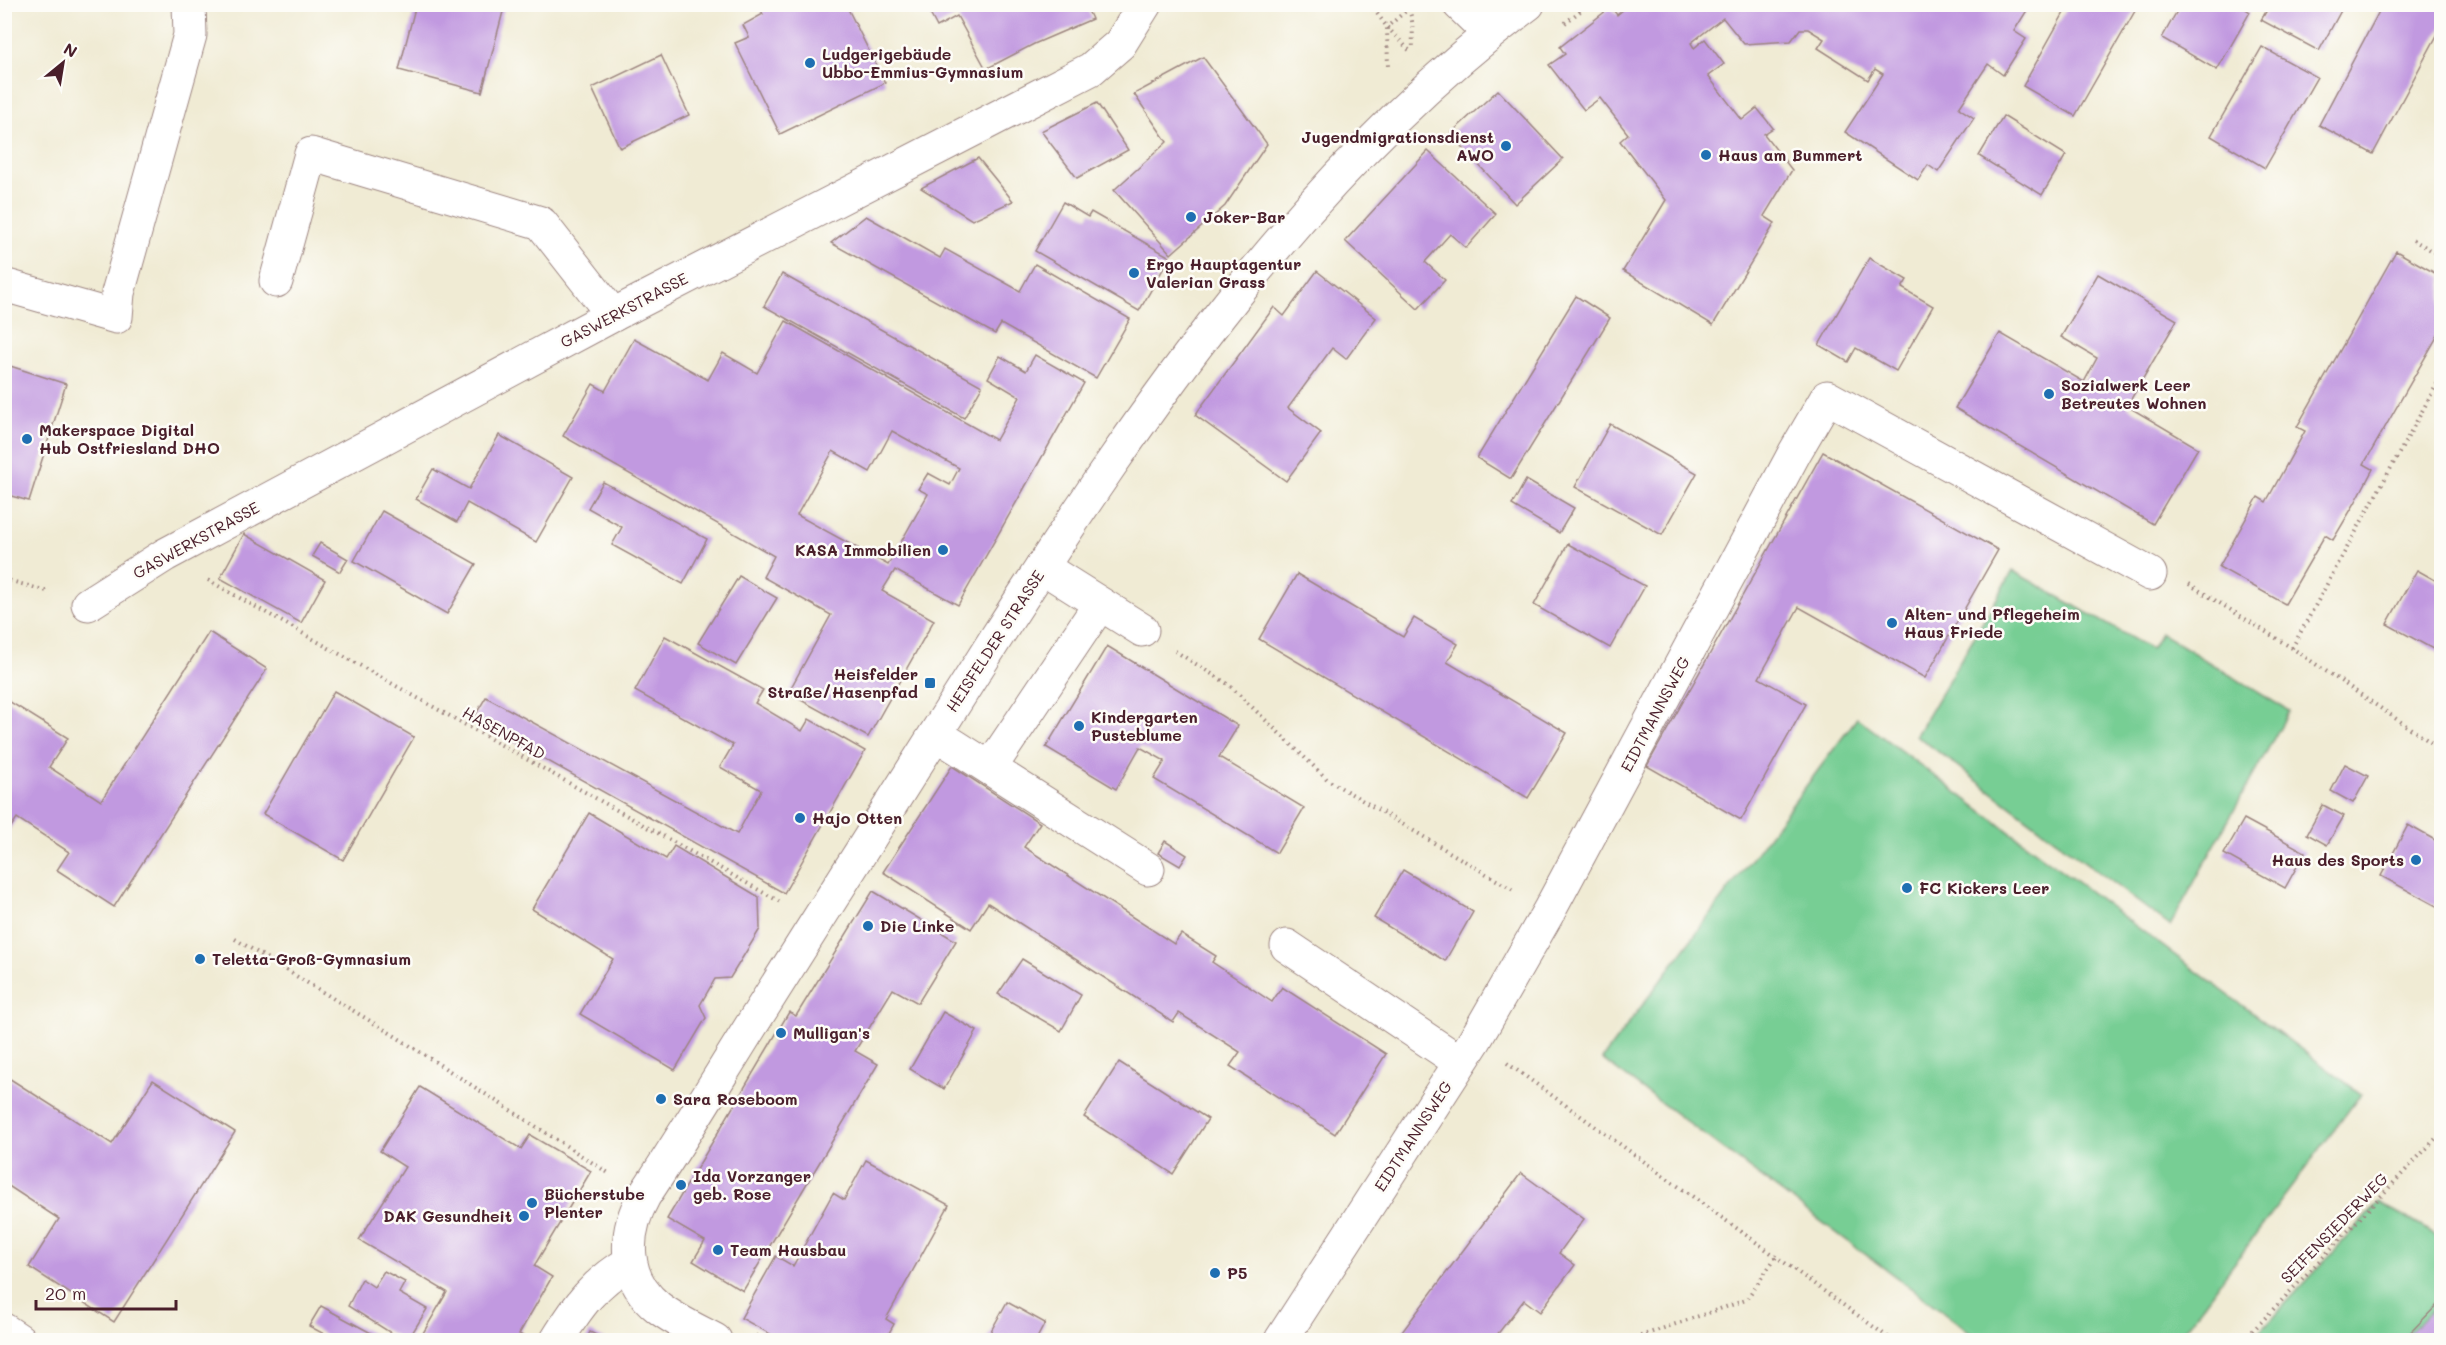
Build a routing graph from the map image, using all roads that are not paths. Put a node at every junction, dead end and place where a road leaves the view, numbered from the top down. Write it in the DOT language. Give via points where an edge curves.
graph roads {
  1 [pos="189,4"];
  2 [pos="1145,4"];
  3 [pos="1459,4"];
  4 [pos="1528,4"];
  5 [pos="1489,33"];
  6 [pos="276,281"];
  7 [pos="4,285"];
  8 [pos="613,315"];
  9 [pos="1042,567"];
  10 [pos="2150,574"];
  11 [pos="88,604"];
  12 [pos="1100,604"];
  13 [pos="1142,630"];
  14 [pos="936,734"];
  15 [pos="990,768"];
  16 [pos="1148,869"];
  17 [pos="1287,946"];
  18 [pos="1468,1051"];
  19 [pos="630,1262"];
  20 [pos="4,1330"];
  21 [pos="19,1341"];
  22 [pos="557,1341"];
  23 [pos="715,1341"];
  24 [pos="1281,1341"];
  1 -- 7 [label="street" via="190,35 118,293 116,317"];
  2 -- 8 [label="street, GASWERKSTRASSE" via="1120,44 1092,69"];
  3 -- 5 [label="street"];
  4 -- 5 [label="street, HEISFELDER STRASSE"];
  5 -- 9 [label="street, HEISFELDER STRASSE" via="1390,122 1292,228 1197,345 1106,470"];
  6 -- 8 [label="street" via="311,154 541,223"];
  8 -- 11 [label="street, GASWERKSTRASSE" via="165,555"];
  9 -- 12 [label="street"];
  9 -- 14 [label="street, HEISFELDER STRASSE"];
  10 -- 18 [label="street, EIDTMANNSWEG" via="1827,397 1550,911"];
  12 -- 13 [label="street"];
  12 -- 15 [label="street"];
  14 -- 15 [label="street"];
  14 -- 19 [label="street, HEISFELDER STRASSE" via="644,1196 630,1229"];
  15 -- 16 [label="street"];
  17 -- 18 [label="street"];
  18 -- 24 [label="street, EIDTMANNSWEG"];
  19 -- 22 [label="street" via="594,1287"];
  19 -- 23 [label="street" via="640,1286 654,1303"];
  20 -- 21 [label="street"];
}
